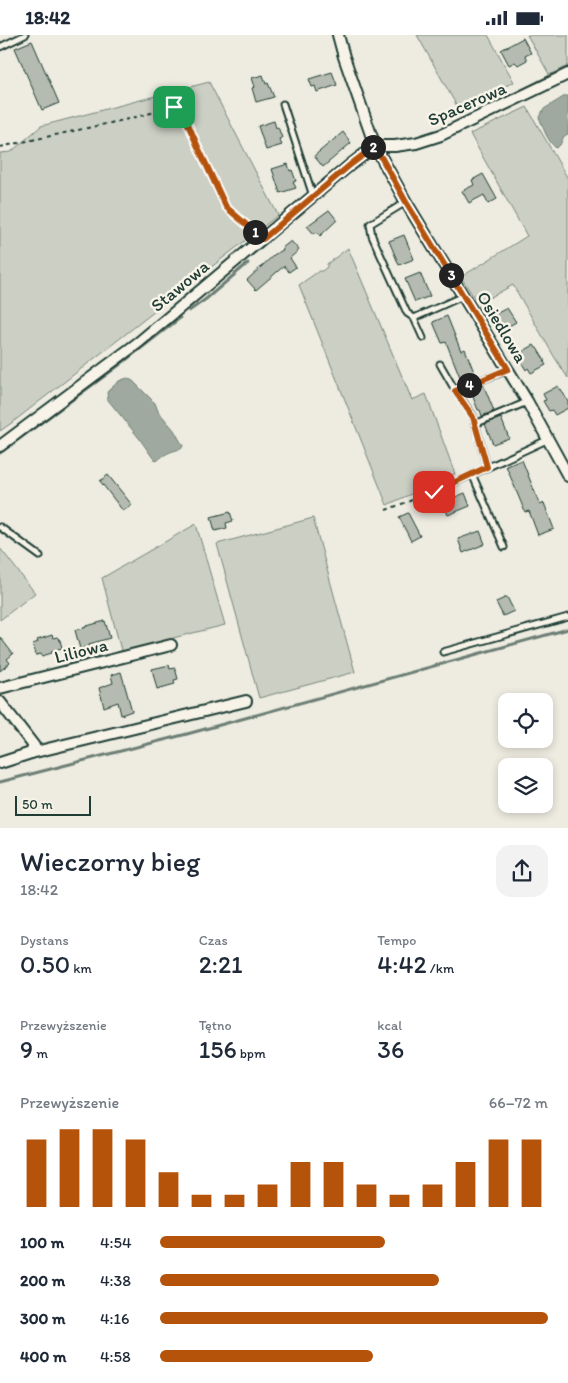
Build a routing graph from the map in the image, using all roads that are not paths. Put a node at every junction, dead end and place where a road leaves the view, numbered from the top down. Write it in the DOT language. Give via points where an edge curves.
graph roads {
  1 [pos="25,35"];
  2 [pos="338,35"];
  3 [pos="0,47"];
  4 [pos="568,74"];
  5 [pos="283,104"];
  6 [pos="375,146"];
  7 [pos="313,196"];
  8 [pos="406,202"];
  9 [pos="464,296"];
  10 [pos="414,318"];
  11 [pos="423,338"];
  12 [pos="440,364"];
  13 [pos="508,369"];
  14 [pos="455,391"];
  15 [pos="527,401"];
  16 [pos="475,424"];
  17 [pos="549,439"];
  18 [pos="0,446"];
  19 [pos="487,467"];
  20 [pos="472,474"];
  21 [pos="568,475"];
  22 [pos="434,492"];
  23 [pos="0,527"];
  24 [pos="504,547"];
  25 [pos="40,556"];
  26 [pos="568,617"];
  27 [pos="171,645"];
  28 [pos="443,652"];
  29 [pos="0,688"];
  30 [pos="246,701"];
  31 [pos="0,702"];
  32 [pos="31,753"];
  33 [pos="0,763"];
  1 -- 3 [label="lane"];
  2 -- 6 [label="street, Osiedlowa"];
  4 -- 6 [label="street, Spacerowa" via="441,135 416,143"];
  5 -- 7 [label="lane"];
  6 -- 7 [label="street, Stawowa"];
  6 -- 8 [label="street, Osiedlowa"];
  7 -- 18 [label="street, Stawowa" via="139,342"];
  8 -- 9 [label="street, Osiedlowa"];
  8 -- 10 [label="lane" via="370,224 372,236 399,296 407,313"];
  9 -- 10 [label="lane"];
  9 -- 13 [label="street, Osiedlowa"];
  10 -- 11 [label="lane"];
  12 -- 14 [label="lane"];
  13 -- 14 [label="lane"];
  13 -- 15 [label="street, Osiedlowa"];
  14 -- 16 [label="lane"];
  15 -- 16 [label="lane"];
  15 -- 17 [label="street, Osiedlowa"];
  16 -- 19 [label="lane"];
  17 -- 19 [label="lane"];
  17 -- 21 [label="street, Osiedlowa"];
  19 -- 20 [label="lane"];
  20 -- 22 [label="lane"];
  20 -- 24 [label="lane"];
  23 -- 25 [label="lane"];
  26 -- 28 [label="lane"];
  27 -- 29 [label="street, Liliowa"];
  30 -- 32 [label="street"];
  31 -- 32 [label="street" via="34,746"];
  32 -- 33 [label="street"];
}
